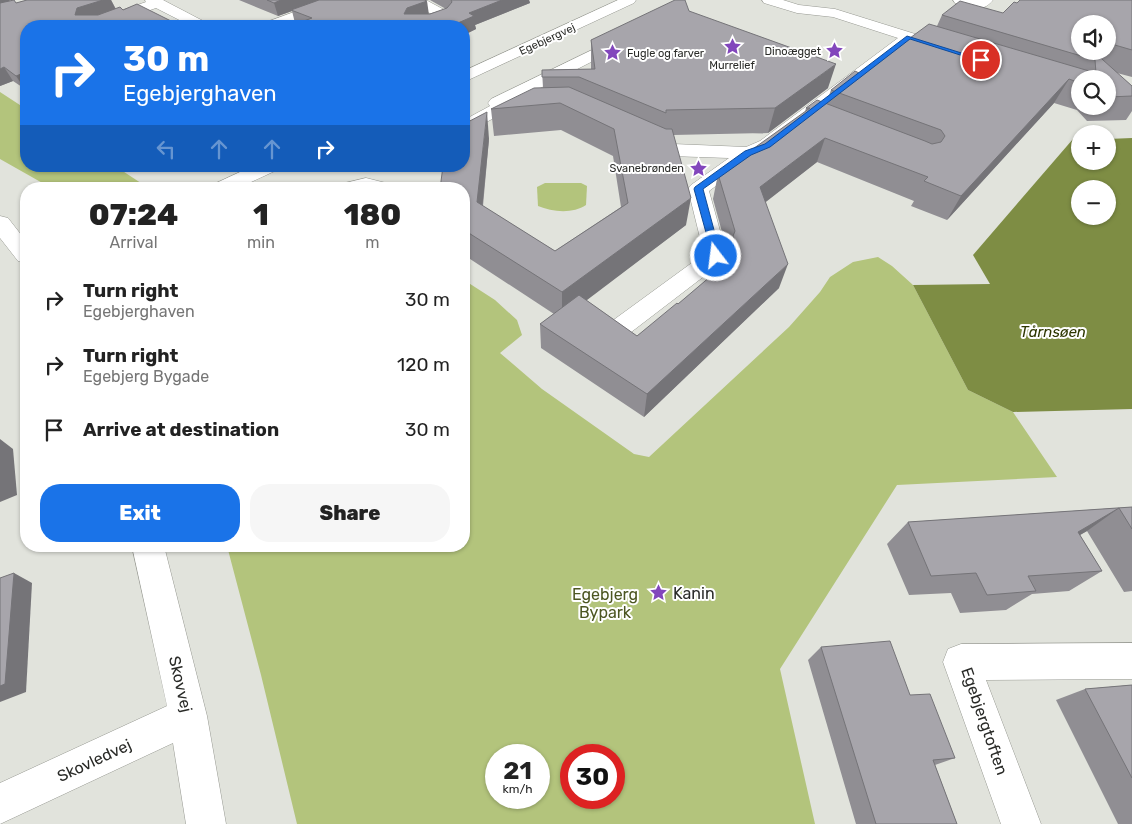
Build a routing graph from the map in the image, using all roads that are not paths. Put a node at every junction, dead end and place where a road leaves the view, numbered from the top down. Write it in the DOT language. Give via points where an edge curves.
graph roads {
  1 [pos="340,0"];
  2 [pos="415,0"];
  3 [pos="629,0"];
  4 [pos="769,0"];
  5 [pos="960,0"];
  6 [pos="155,2"];
  7 [pos="982,3"];
  8 [pos="282,5"];
  9 [pos="298,15"];
  10 [pos="106,20"];
  11 [pos="190,20"];
  12 [pos="285,20"];
  13 [pos="433,20"];
  14 [pos="642,30"];
  15 [pos="909,37"];
  16 [pos="936,46"];
  17 [pos="566,68"];
  18 [pos="505,70"];
  19 [pos="470,76"];
  20 [pos="535,84"];
  21 [pos="569,88"];
  22 [pos="500,108"];
  23 [pos="544,108"];
  24 [pos="470,124"];
  25 [pos="625,131"];
  26 [pos="748,153"];
  27 [pos="257,172"];
  28 [pos="235,182"];
  29 [pos="0,222"];
  30 [pos="20,248"];
  31 [pos="617,330"];
  32 [pos="149,552"];
  33 [pos="1132,661"];
  34 [pos="188,716"];
  35 [pos="0,804"];
  36 [pos="206,824"];
  37 [pos="1021,824"];
  1 -- 9 [label="street"];
  2 -- 13 [label="street" via="445,16"];
  3 -- 18 [label="street, Egebjergvej"];
  4 -- 15 [label="street" via="797,9 834,13"];
  5 -- 7 [label="street"];
  6 -- 10 [label="street"];
  6 -- 11 [label="street"];
  8 -- 9 [label="street"];
  9 -- 12 [label="street"];
  14 -- 17 [label="street"];
  15 -- 16 [label="street"];
  15 -- 26 [label="street" via="816,119"];
  17 -- 20 [label="street"];
  17 -- 21 [label="street"];
  18 -- 19 [label="street, Egebjergvej"];
  18 -- 20 [label="street"];
  20 -- 22 [label="street" via="497,103"];
  22 -- 23 [label="street"];
  22 -- 24 [label="street"];
  25 -- 26 [label="street" via="670,150"];
  26 -- 31 [label="street" via="698,189 716,256"];
  27 -- 28 [label="street"];
  29 -- 30 [label="street"];
  32 -- 34 [label="street, Skovvej"];
  33 -- 37 [label="street, Egebjergtoften" via="961,662"];
  34 -- 35 [label="street, Skovledvej"];
  34 -- 36 [label="street, Skovvej"];
}
